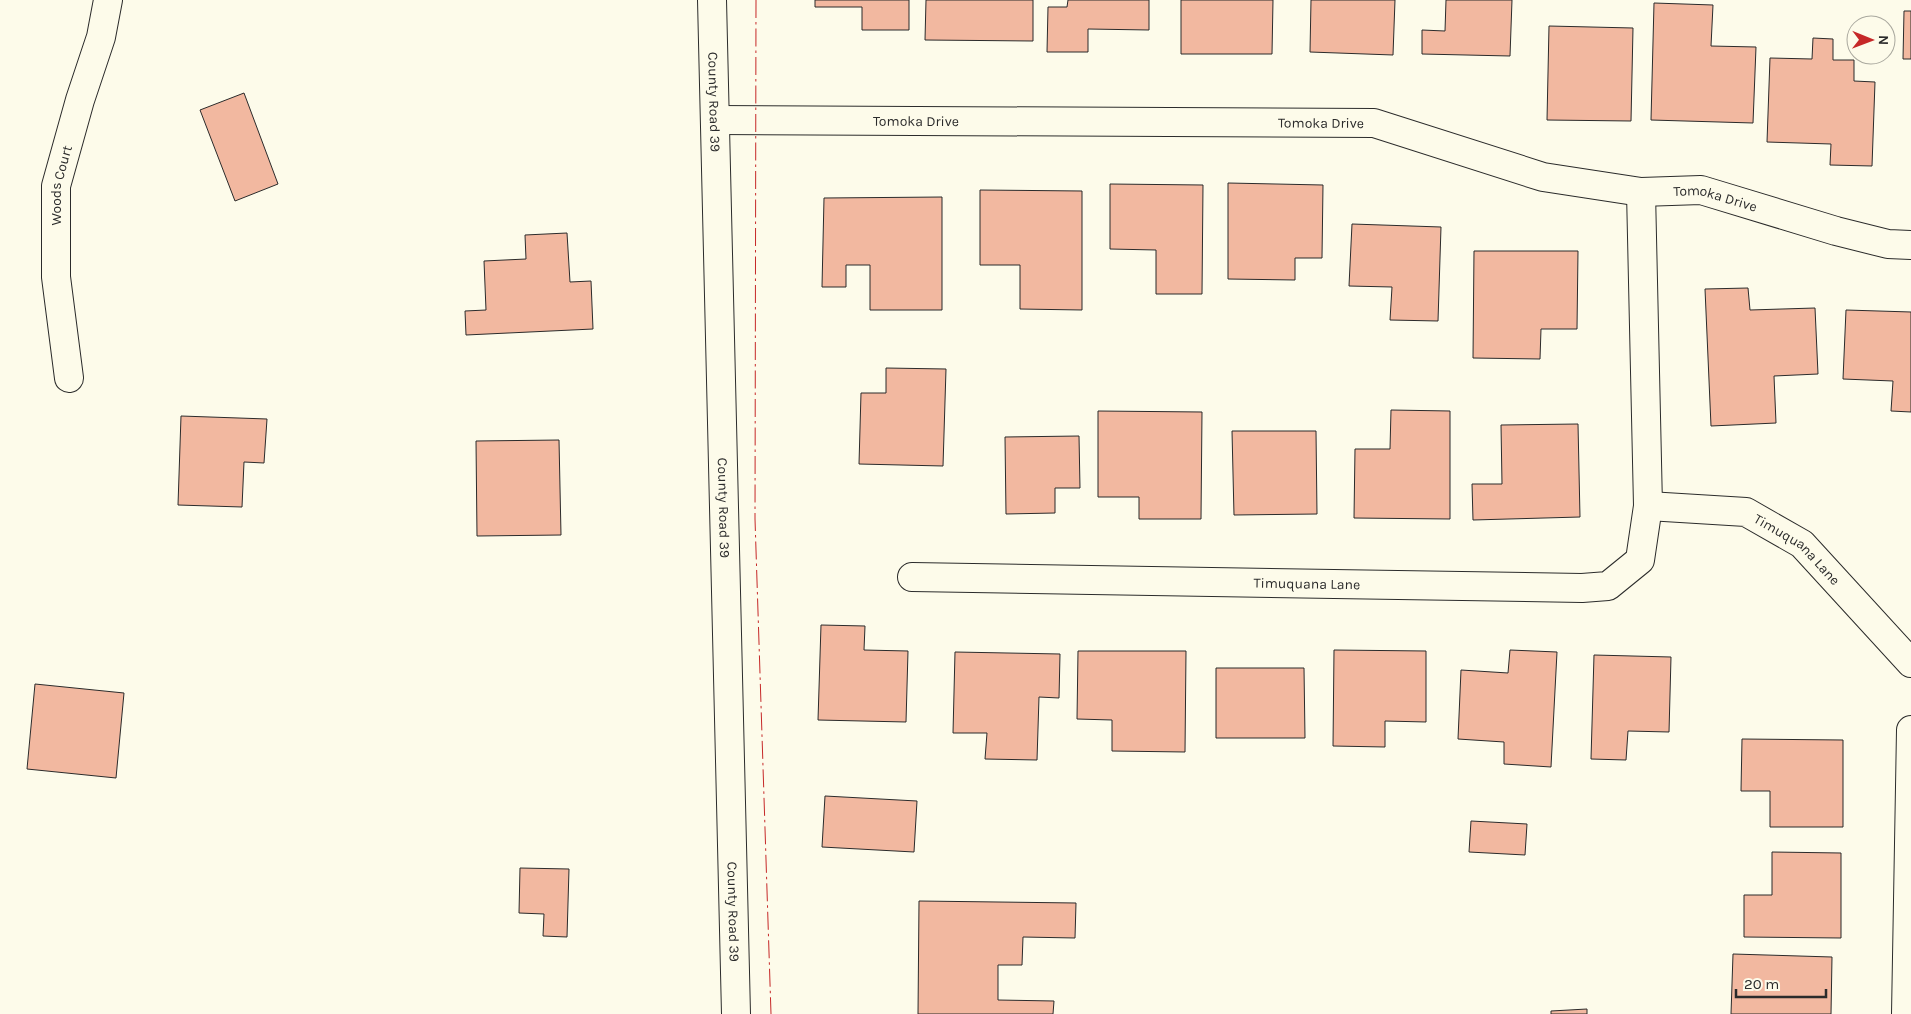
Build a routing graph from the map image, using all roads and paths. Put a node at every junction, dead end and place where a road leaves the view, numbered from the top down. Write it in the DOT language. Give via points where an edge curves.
graph roads {
  1 [pos="108,0"];
  2 [pos="712,0"];
  3 [pos="715,120"];
  4 [pos="1641,192"];
  5 [pos="1911,245"];
  6 [pos="69,378"];
  7 [pos="1648,506"];
  8 [pos="912,577"];
  9 [pos="1911,663"];
  10 [pos="1911,730"];
  11 [pos="736,1014"];
  12 [pos="1906,1014"];
  1 -- 6 [label="street, Woods Court" via="101,36 56,186 56,278"];
  2 -- 3 [label="street, County Road 39"];
  3 -- 4 [label="street, Tomoka Drive" via="1374,123 1543,177"];
  3 -- 11 [label="street, County Road 39"];
  4 -- 5 [label="street, Tomoka Drive" via="1701,190 1845,233 1888,244"];
  4 -- 7 [label="street, Timuquana Lane"];
  7 -- 8 [label="street, Timuquana Lane" via="1640,560 1608,586"];
  7 -- 9 [label="street, Timuquana Lane" via="1746,512 1802,544"];
  10 -- 12 [label="street"];
}
